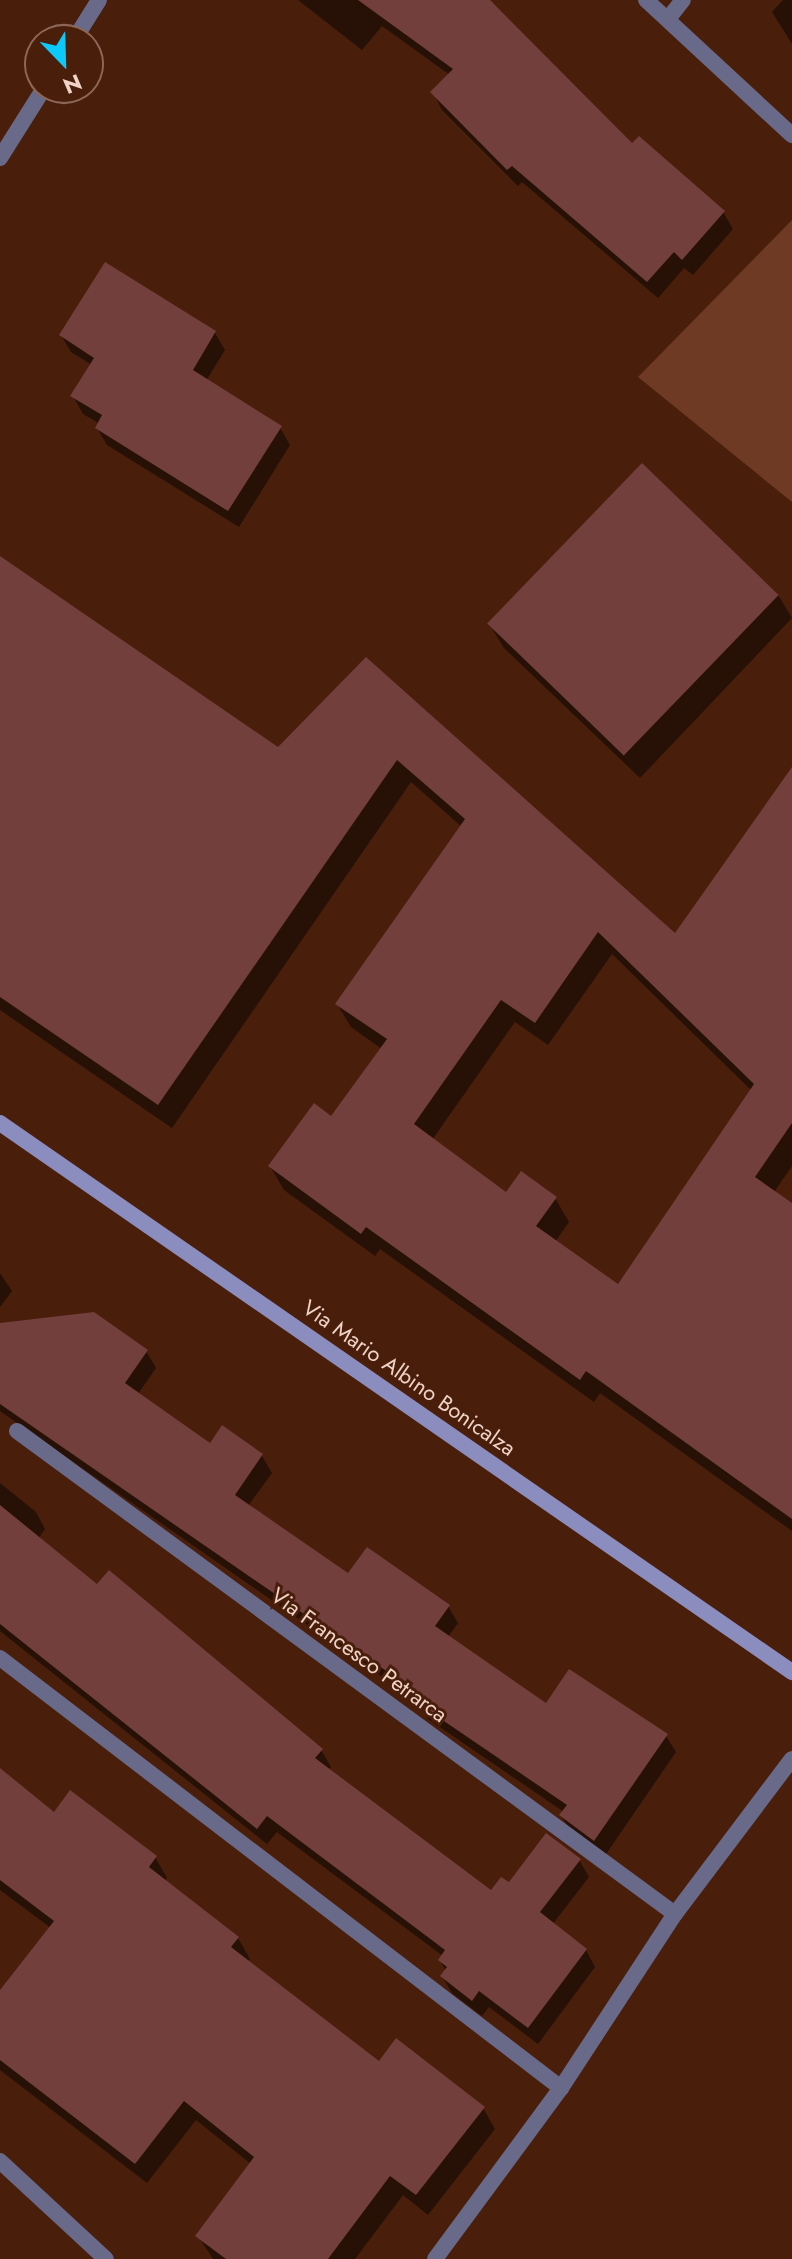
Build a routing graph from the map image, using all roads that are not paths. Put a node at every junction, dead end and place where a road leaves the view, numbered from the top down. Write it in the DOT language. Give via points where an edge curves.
graph roads {
  1 [pos="99,0"];
  2 [pos="646,0"];
  3 [pos="683,0"];
  4 [pos="668,19"];
  5 [pos="84,24"];
  6 [pos="34,104"];
  7 [pos="792,135"];
  8 [pos="0,158"];
  9 [pos="0,1123"];
  10 [pos="17,1431"];
  11 [pos="0,1658"];
  12 [pos="792,1672"];
  13 [pos="792,1759"];
  14 [pos="675,1914"];
  15 [pos="561,2088"];
  16 [pos="0,2161"];
  17 [pos="106,2259"];
  18 [pos="435,2259"];
  1 -- 5 [label="street"];
  2 -- 4 [label="street"];
  3 -- 4 [label="street"];
  4 -- 7 [label="street"];
  6 -- 8 [label="street"];
  9 -- 12 [label="main road, Via Mario Albino Bonicalza"];
  10 -- 14 [label="street, Via Francesco Petrarca"];
  11 -- 15 [label="street"];
  13 -- 14 [label="street"];
  14 -- 15 [label="street"];
  15 -- 18 [label="street"];
  16 -- 17 [label="street"];
}
